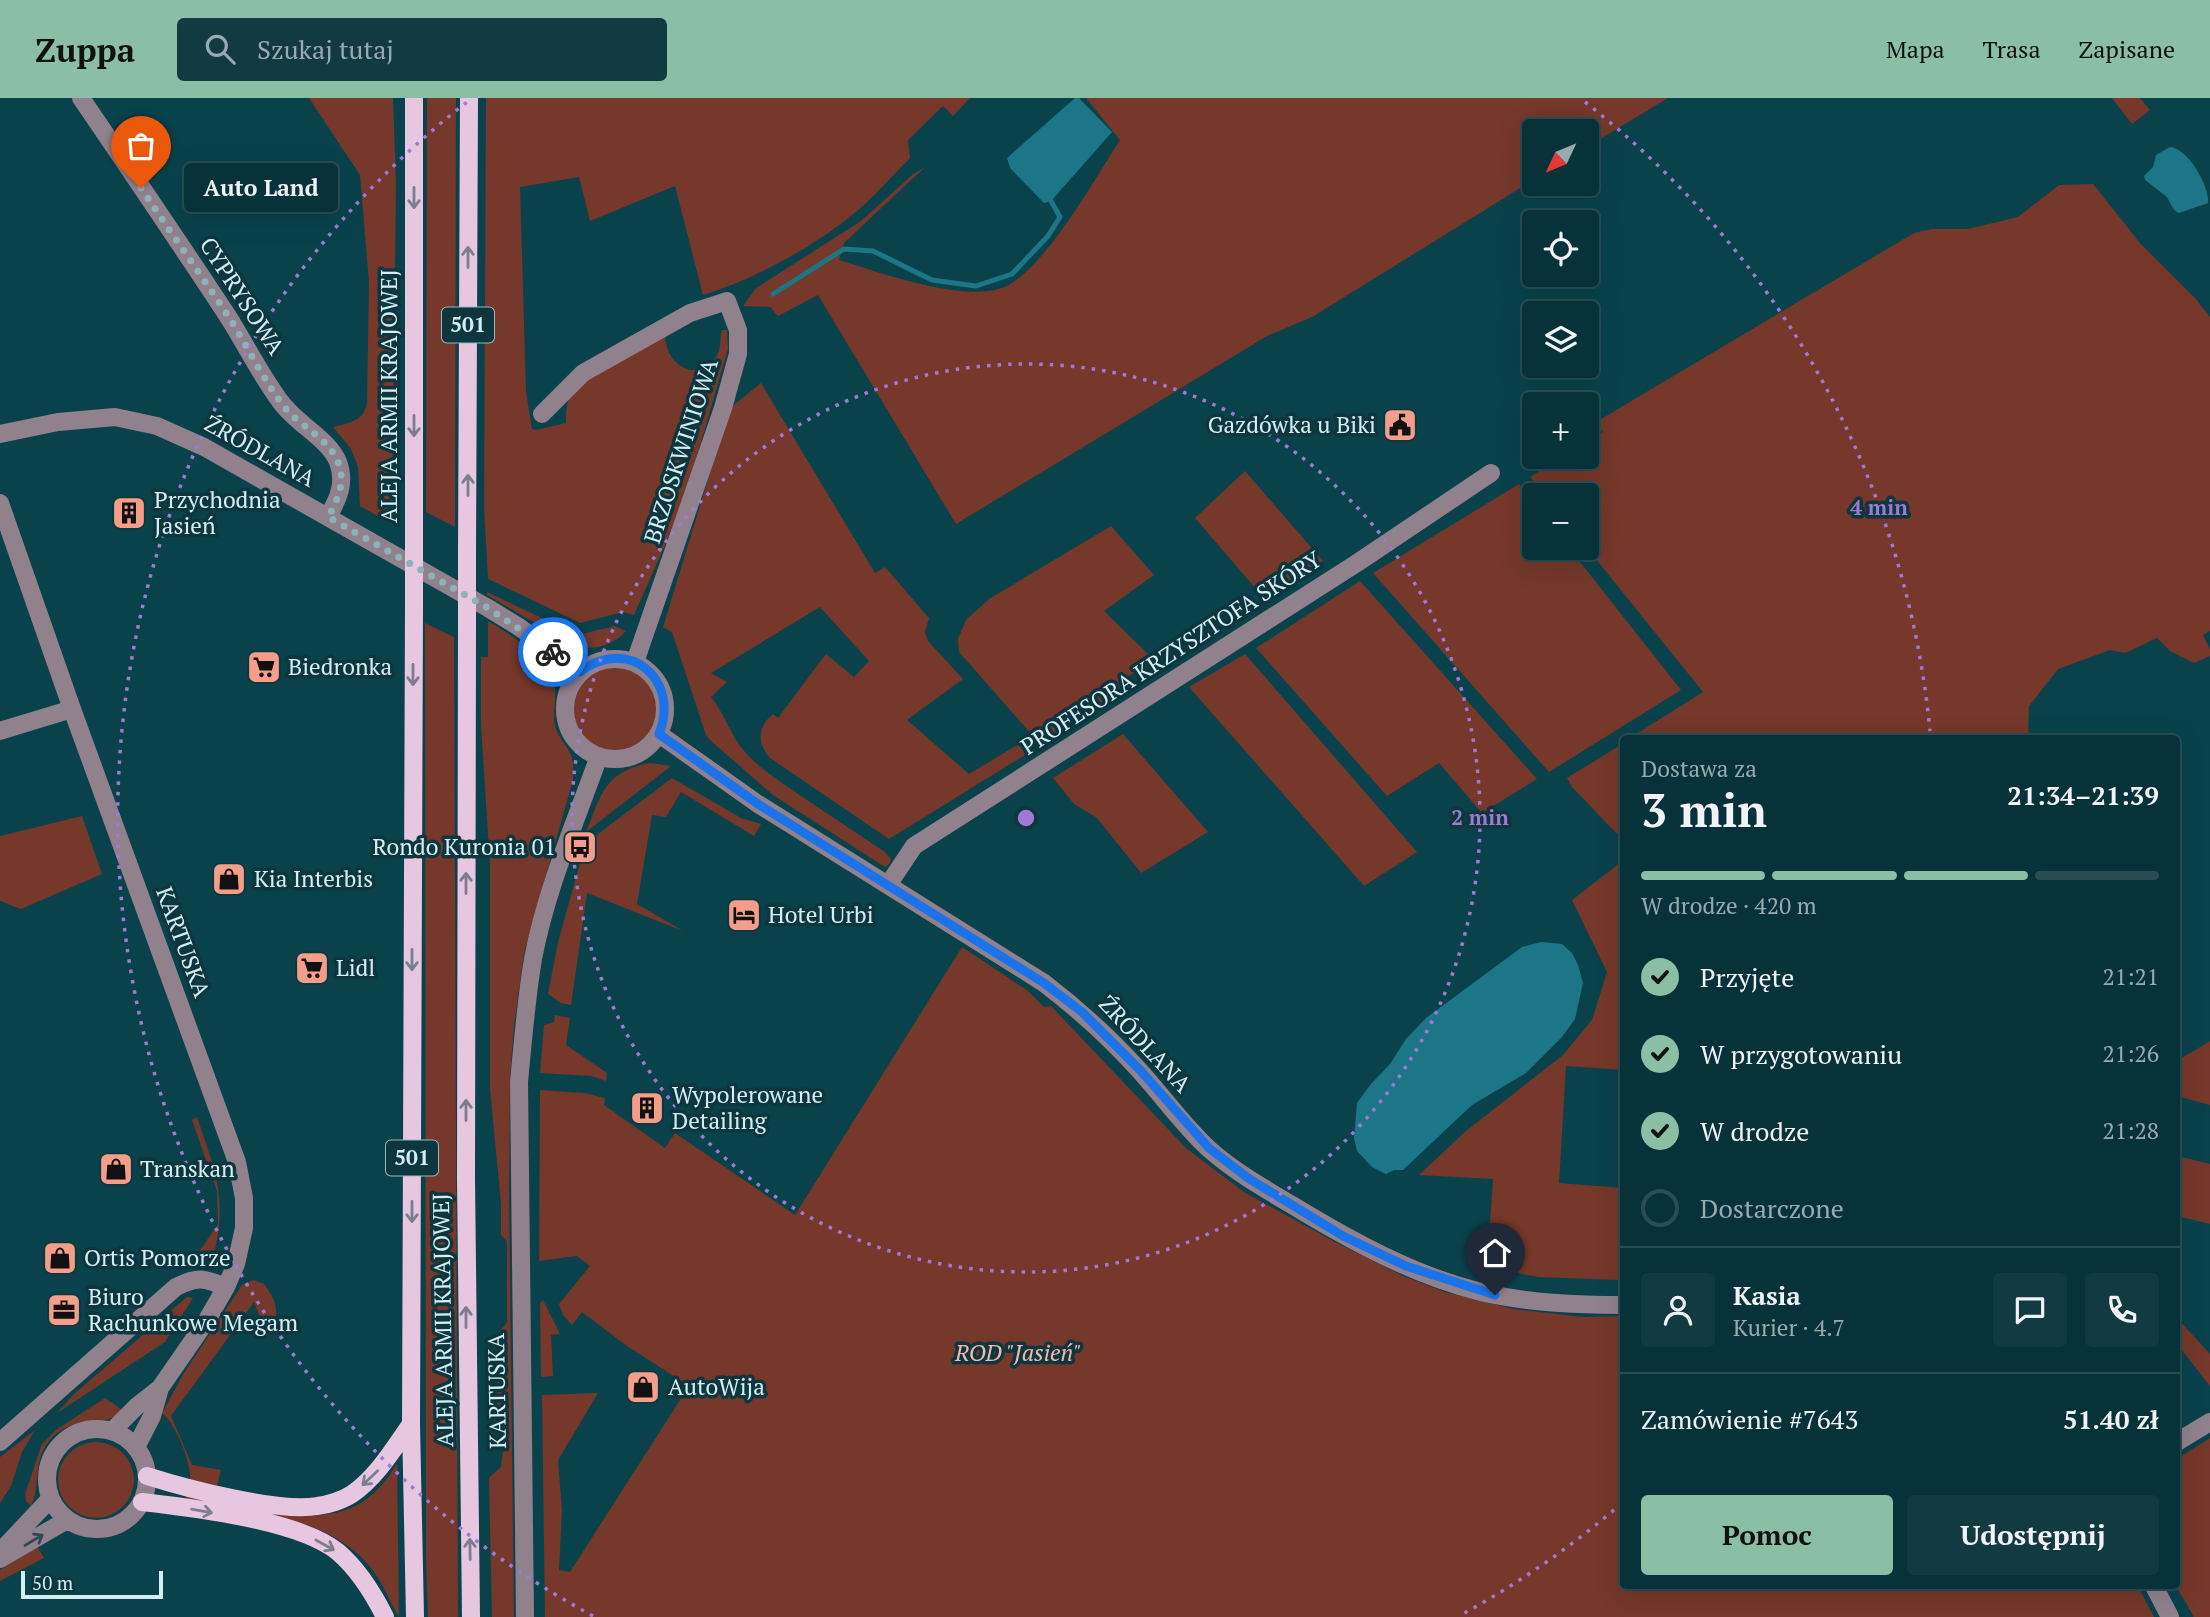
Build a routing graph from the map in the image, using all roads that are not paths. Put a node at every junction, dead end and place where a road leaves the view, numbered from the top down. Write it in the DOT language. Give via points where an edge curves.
graph roads {
  1 [pos="81,98"];
  2 [pos="414,98"];
  3 [pos="469,98"];
  4 [pos="542,414"];
  5 [pos="0,434"];
  6 [pos="1492,472"];
  7 [pos="0,503"];
  8 [pos="328,517"];
  9 [pos="635,662"];
  10 [pos="580,672"];
  11 [pos="72,709"];
  12 [pos="0,731"];
  13 [pos="659,734"];
  14 [pos="599,756"];
  15 [pos="888,885"];
  16 [pos="226,1287"];
  17 [pos="1620,1305"];
  18 [pos="160,1388"];
  19 [pos="2210,1422"];
  20 [pos="411,1424"];
  21 [pos="112,1431"];
  22 [pos="2180,1440"];
  23 [pos="0,1442"];
  24 [pos="136,1447"];
  25 [pos="147,1476"];
  26 [pos="50,1499"];
  27 [pos="142,1502"];
  28 [pos="67,1520"];
  29 [pos="0,1552"];
  30 [pos="0,1559"];
  31 [pos="2156,1589"];
  32 [pos="385,1617"];
  33 [pos="415,1617"];
  34 [pos="471,1617"];
  35 [pos="525,1617"];
  36 [pos="2170,1617"];
  1 -- 8 [label="street, CYPRYSOWA" via="278,398 335,455 342,481"];
  2 -- 20 [label="main road, ALEJA ARMII KRAJOWEJ / 501, one-way, bridge"];
  34 -- 3 [label="main road, ALEJA ARMII KRAJOWEJ / 501, one-way, bridge" via="466,1178"];
  4 -- 9 [label="street, BRZOSKWINIOWA" via="583,373 691,313 727,301 737,330 738,354"];
  5 -- 8 [label="street, ŹRÓDLANA" via="115,417 157,426 204,447"];
  6 -- 15 [label="street, PROFESORA KRZYSZTOFA SKÓRY" via="915,846"];
  7 -- 11 [label="street, KARTUSKA"];
  8 -- 10 [label="street, ŹRÓDLANA" via="519,627"];
  9 -- 10 [label="street" via="606,659"];
  9 -- 13 [label="street" via="657,680 663,693 665,714"];
  10 -- 14 [label="street" via="567,694 566,719 578,742"];
  11 -- 12 [label="street"];
  11 -- 16 [label="street, KARTUSKA" via="237,1162 244,1228"];
  13 -- 14 [label="street" via="650,745 626,758"];
  13 -- 15 [label="street, ŹRÓDLANA" via="758,804"];
  14 -- 35 [label="street, KARTUSKA" via="545,909 533,958 519,1082"];
  15 -- 17 [label="street, ŹRÓDLANA" via="1082,1012 1209,1148 1248,1178 1343,1236 1406,1266 1479,1291 1578,1305"];
  16 -- 18 [label="street, KARTUSKA"];
  16 -- 23 [label="street" via="192,1279 176,1287"];
  18 -- 21 [label="street, KARTUSKA"];
  18 -- 24 [label="street, KARTUSKA"];
  19 -- 22 [label="street"];
  20 -- 25 [label="main road, one-way" via="378,1470 352,1494 316,1507 253,1501"];
  20 -- 33 [label="main road, ALEJA ARMII KRAJOWEJ / 501"];
  21 -- 24 [label="street"];
  21 -- 26 [label="street" via="84,1430 59,1444 47,1470"];
  24 -- 25 [label="street"];
  25 -- 27 [label="street"];
  26 -- 28 [label="street"];
  26 -- 29 [label="street"];
  27 -- 28 [label="street" via="127,1519 105,1529"];
  27 -- 32 [label="main road, one-way" via="295,1530 337,1551 372,1592"];
  30 -- 28 [label="street, one-way"];
  31 -- 36 [label="street"];
}
